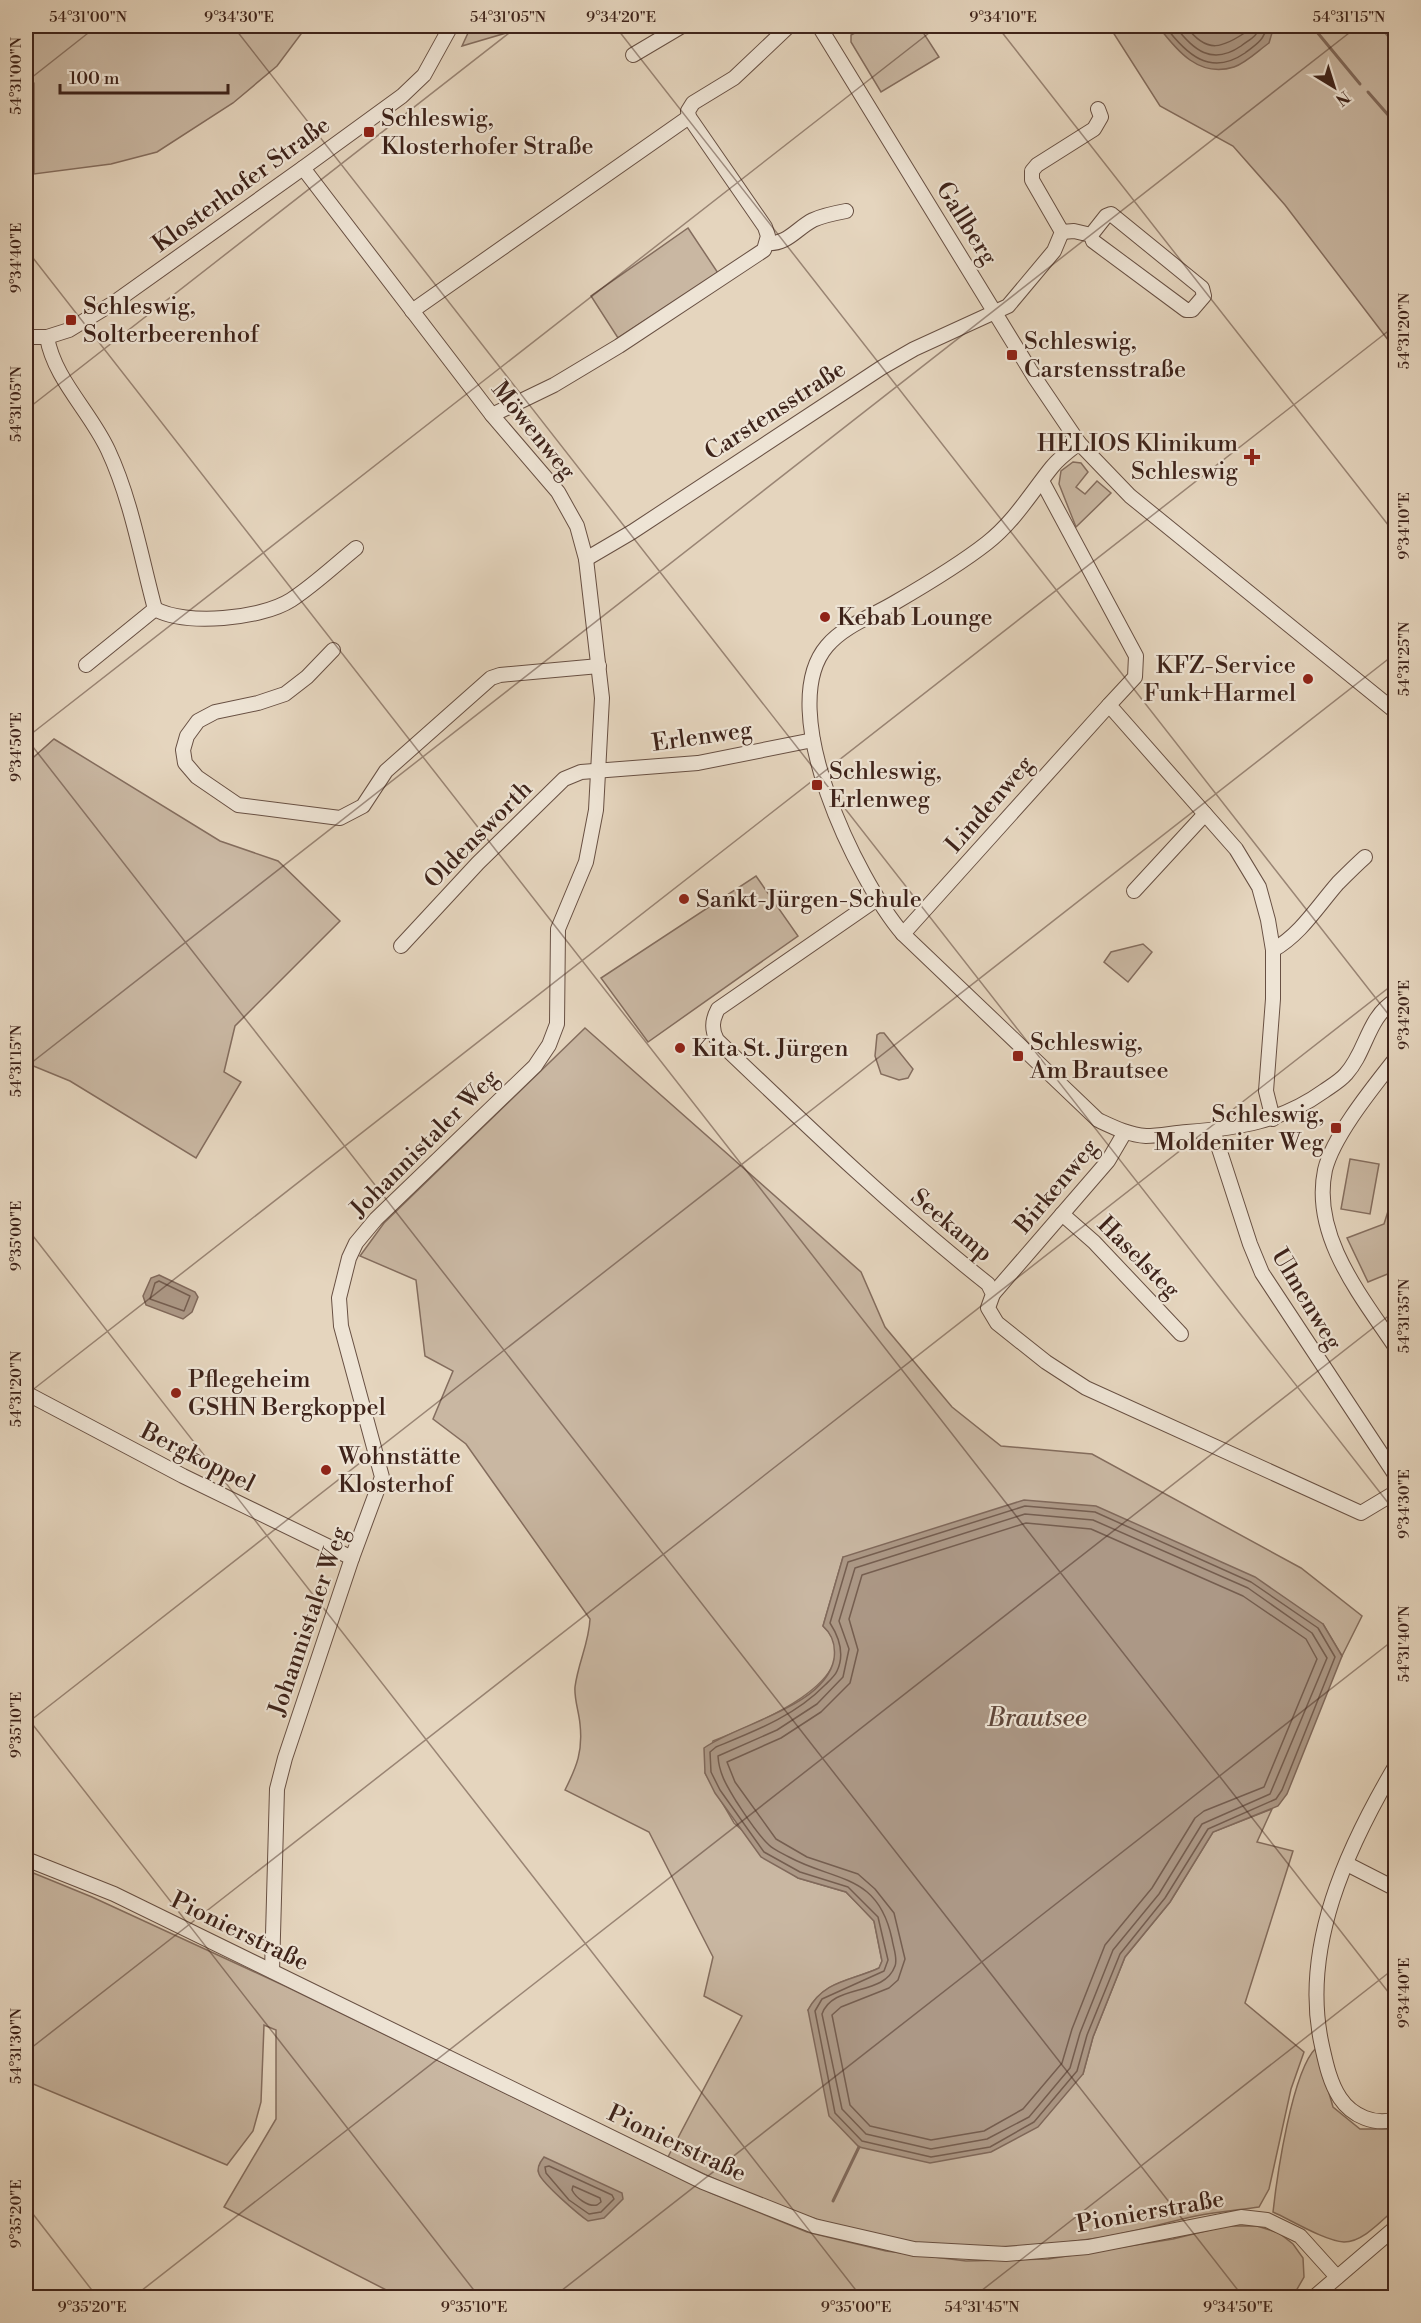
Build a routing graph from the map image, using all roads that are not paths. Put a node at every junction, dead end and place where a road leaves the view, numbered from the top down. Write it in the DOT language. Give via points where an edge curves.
graph roads {
  1 [pos="451,26"];
  2 [pos="682,26"];
  3 [pos="789,26"];
  4 [pos="819,26"];
  5 [pos="633,55"];
  6 [pos="1098,109"];
  7 [pos="689,117"];
  8 [pos="303,168"];
  9 [pos="846,211"];
  10 [pos="1062,232"];
  11 [pos="1091,236"];
  12 [pos="767,243"];
  13 [pos="412,311"];
  14 [pos="995,311"];
  15 [pos="47,337"];
  16 [pos="26,338"];
  17 [pos="492,416"];
  18 [pos="1079,443"];
  19 [pos="1042,481"];
  20 [pos="356,548"];
  21 [pos="586,559"];
  22 [pos="155,609"];
  23 [pos="333,650"];
  24 [pos="86,665"];
  25 [pos="598,666"];
  26 [pos="1109,705"];
  27 [pos="1395,712"];
  28 [pos="813,740"];
  29 [pos="597,771"];
  30 [pos="1205,814"];
  31 [pos="1365,857"];
  32 [pos="1134,891"];
  33 [pos="877,899"];
  34 [pos="903,934"];
  35 [pos="401,946"];
  36 [pos="1273,950"];
  37 [pos="1395,1000"];
  38 [pos="1395,1058"];
  39 [pos="1273,1119"];
  40 [pos="1213,1130"];
  41 [pos="1125,1132"];
  42 [pos="1062,1214"];
  43 [pos="993,1294"];
  44 [pos="1181,1334"];
  45 [pos="1395,1348"];
  46 [pos="26,1393"];
  47 [pos="1395,1476"];
  48 [pos="1395,1492"];
  49 [pos="352,1558"];
  50 [pos="1395,1765"];
  51 [pos="26,1859"];
  52 [pos="1347,1864"];
  53 [pos="1395,1889"];
  54 [pos="272,1971"];
  55 [pos="1395,2119"];
  56 [pos="1395,2227"];
  57 [pos="1337,2277"];
  58 [pos="1313,2298"];
  1 -- 8 [label="street, Klosterhofer Straße" via="424,75 402,96"];
  2 -- 5 [label="street"];
  3 -- 7 [label="street" via="734,78 693,103"];
  4 -- 14 [label="street, Gallberg"];
  6 -- 10 [label="street" via="1101,117 1094,129 1032,171 1032,180"];
  7 -- 12 [label="street" via="765,227"];
  7 -- 13 [label="street"];
  8 -- 13 [label="street, Möwenweg"];
  8 -- 15 [label="street, Klosterhofer Straße" via="115,302 69,330"];
  9 -- 12 [label="street" via="812,220 783,241"];
  10 -- 11 [label="street"];
  10 -- 14 [label="street, Carstensstraße" via="1054,251 1024,289 1008,306"];
  11 -- 11 [label="street" via="1186,310 1192,310 1204,296 1202,288 1111,214"];
  12 -- 17 [label="street" via="756,257 620,346"];
  13 -- 17 [label="street, Möwenweg"];
  14 -- 18 [label="street, Gallberg"];
  14 -- 21 [label="street, Carstensstraße" via="881,368"];
  15 -- 16 [label="street, Klosterhofer Straße"];
  15 -- 22 [label="street" via="55,366 90,418 118,474"];
  17 -- 21 [label="street, Möwenweg" via="558,492 577,526"];
  18 -- 19 [label="street" via="1053,465"];
  18 -- 27 [label="street, Gallberg" via="1130,496"];
  19 -- 26 [label="street, Lindenweg" via="1136,656 1135,677"];
  19 -- 28 [label="street" via="1012,520 988,542 864,619 828,646 814,669 808,704"];
  20 -- 22 [label="street" via="291,600 275,608 186,620"];
  21 -- 25 [label="street, Möwenweg"];
  22 -- 24 [label="street"];
  23 -- 25 [label="street" via="307,678 285,694 215,712 198,721 183,750 186,763 197,777 238,805 340,818 363,806 386,771 492,678"];
  25 -- 29 [label="street, Möwenweg" via="602,698"];
  26 -- 30 [label="street"];
  26 -- 34 [label="street, Lindenweg"];
  28 -- 29 [label="street, Erlenweg" via="698,763"];
  28 -- 33 [label="street" via="833,807"];
  29 -- 35 [label="street, Oldensworth" via="564,778"];
  29 -- 49 [label="street, Johannistaler Weg" via="593,837 558,929 556,1024 549,1045 535,1066 376,1219 349,1258 339,1298 341,1326 382,1476"];
  30 -- 32 [label="street"];
  30 -- 36 [label="street" via="1243,858 1259,886"];
  31 -- 36 [label="street" via="1301,929"];
  33 -- 34 [label="street"];
  33 -- 43 [label="street, Seekamp" via="718,1009 712,1031 851,1168 988,1284"];
  34 -- 41 [label="street" via="1098,1120"];
  36 -- 39 [label="street" via="1266,1091"];
  37 -- 39 [label="street" via="1371,1024 1365,1046 1346,1075 1301,1107"];
  38 -- 45 [label="street" via="1333,1150 1325,1170 1324,1199 1327,1228 1339,1256"];
  39 -- 40 [label="street"];
  40 -- 41 [label="street" via="1145,1136"];
  40 -- 47 [label="street, Ulmenweg" via="1262,1273"];
  41 -- 42 [label="street, Birkenweg" via="1108,1161"];
  42 -- 43 [label="street, Birkenweg"];
  42 -- 44 [label="street, Haselsteg" via="1094,1242"];
  43 -- 48 [label="street, Seekamp" via="990,1314 1010,1336 1086,1388 1116,1403 1361,1513"];
  46 -- 49 [label="street, Bergkoppel" via="183,1476"];
  49 -- 54 [label="street, Johannistaler Weg" via="277,1790"];
  50 -- 52 [label="street"];
  51 -- 54 [label="street, Pionierstraße" via="114,1894"];
  52 -- 53 [label="street"];
  52 -- 55 [label="street" via="1330,1906 1317,1958 1319,2031 1327,2068 1345,2106 1370,2121"];
  54 -- 57 [label="street, Pionierstraße" via="703,2182 814,2226 914,2249 1006,2254 1088,2247 1241,2217 1267,2220 1299,2236"];
  56 -- 57 [label="street"];
  57 -- 58 [label="street"];
}
